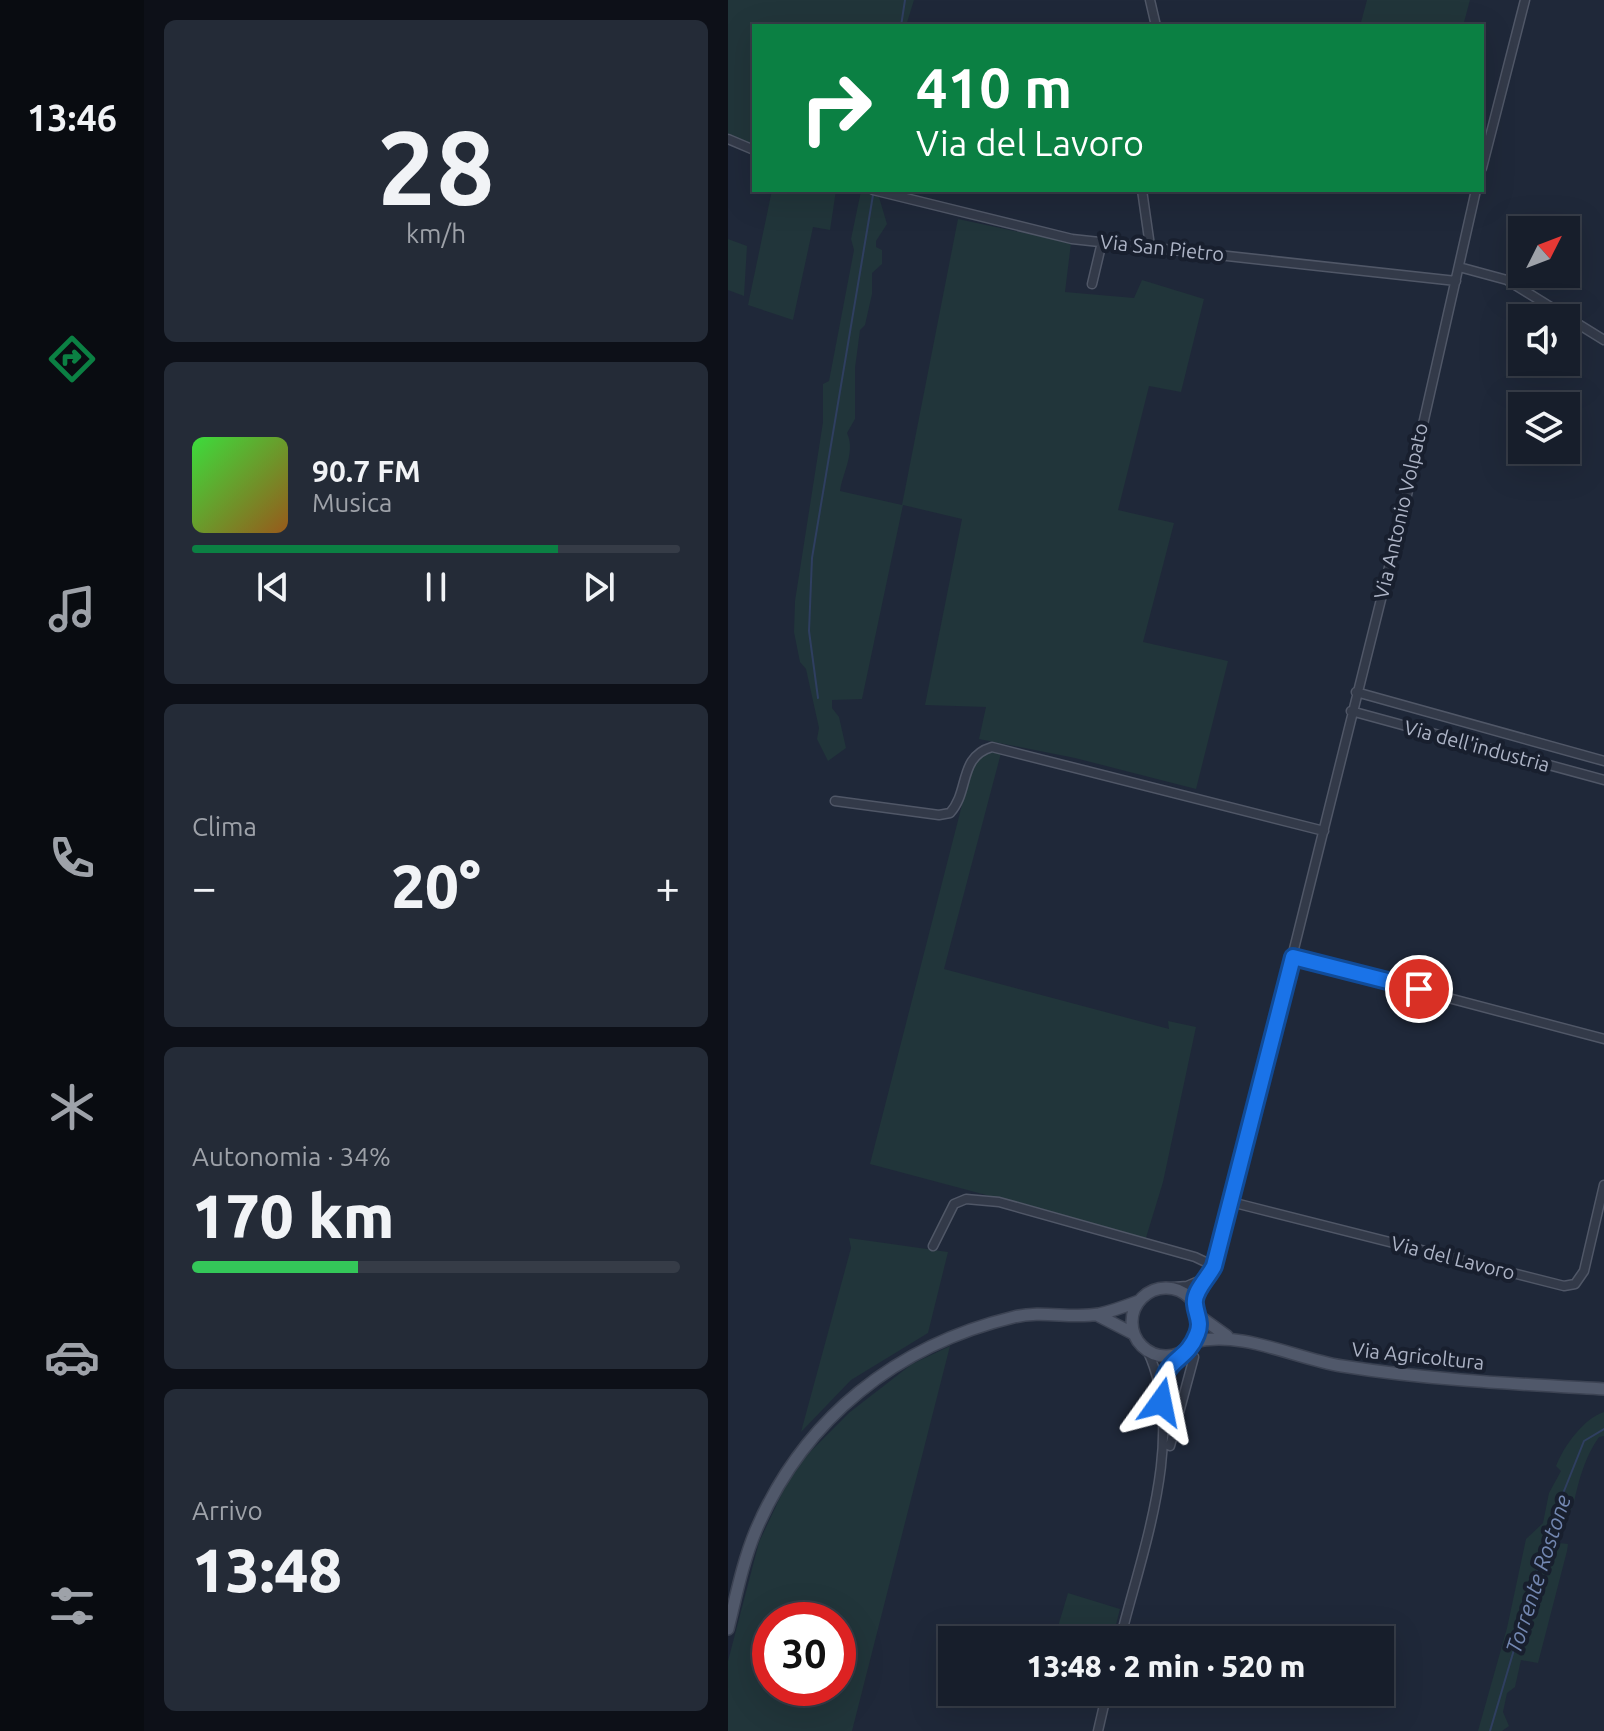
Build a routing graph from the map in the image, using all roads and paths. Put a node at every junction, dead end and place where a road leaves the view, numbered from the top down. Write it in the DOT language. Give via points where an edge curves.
graph roads {
  1 [pos="1150,0"];
  2 [pos="1525,0"];
  3 [pos="1156,24"];
  4 [pos="728,139"];
  5 [pos="752,149"];
  6 [pos="1484,160"];
  7 [pos="880,192"];
  8 [pos="1142,192"];
  9 [pos="1476,192"];
  10 [pos="1102,242"];
  11 [pos="1150,246"];
  12 [pos="1459,267"];
  13 [pos="1456,281"];
  14 [pos="1092,282"];
  15 [pos="1604,340"];
  16 [pos="1356,692"];
  17 [pos="1351,711"];
  18 [pos="1604,761"];
  19 [pos="1604,780"];
  20 [pos="835,801"];
  21 [pos="1324,831"];
  22 [pos="1293,957"];
  23 [pos="1604,1039"];
  24 [pos="1604,1185"];
  25 [pos="1231,1202"];
  26 [pos="933,1246"];
  27 [pos="1214,1266"];
  28 [pos="1208,1276"];
  29 [pos="1161,1288"];
  30 [pos="1139,1301"];
  31 [pos="1194,1303"];
  32 [pos="1096,1314"];
  33 [pos="1199,1316"];
  34 [pos="1134,1334"];
  35 [pos="1231,1339"];
  36 [pos="1190,1349"];
  37 [pos="1147,1350"];
  38 [pos="1161,1382"];
  39 [pos="1604,1389"];
  40 [pos="1161,1402"];
  41 [pos="1181,1405"];
  42 [pos="1170,1446"];
  43 [pos="1124,1626"];
  44 [pos="728,1629"];
  45 [pos="1104,1706"];
  46 [pos="1098,1731"];
  1 -- 3 [label="street"];
  2 -- 6 [label="street"];
  4 -- 5 [label="street"];
  7 -- 10 [label="street, Via San Pietro"];
  8 -- 11 [label="street"];
  9 -- 12 [label="street, Via Antonio Volpato"];
  10 -- 11 [label="street, Via San Pietro"];
  10 -- 14 [label="street"];
  11 -- 13 [label="street, Via San Pietro"];
  12 -- 13 [label="street, Via Antonio Volpato"];
  12 -- 15 [label="street" via="1507,280"];
  13 -- 16 [label="street, Via Antonio Volpato"];
  16 -- 17 [label="street, Via Antonio Volpato"];
  16 -- 18 [label="street, Via dell'industria"];
  17 -- 19 [label="street, Via dell'industria"];
  17 -- 21 [label="street, Via Antonio Volpato"];
  20 -- 21 [label="street" via="950,813 974,756 992,747"];
  21 -- 22 [label="street, Via Antonio Volpato"];
  22 -- 23 [label="street"];
  22 -- 25 [label="street, Via Antonio Volpato"];
  24 -- 25 [label="street, Via del Lavoro" via="1584,1271 1575,1284 1564,1286"];
  25 -- 27 [label="street, Via Antonio Volpato"];
  26 -- 27 [label="street" via="954,1204 978,1199"];
  27 -- 28 [label="street, Via Antonio Volpato"];
  28 -- 29 [label="street" via="1187,1286"];
  28 -- 31 [label="street, Via Antonio Volpato"];
  29 -- 30 [label="main road"];
  29 -- 31 [label="main road" via="1180,1291"];
  30 -- 32 [label="main road"];
  30 -- 34 [label="main road" via="1132,1317"];
  31 -- 33 [label="main road"];
  32 -- 34 [label="main road"];
  32 -- 44 [label="main road" via="1023,1315 989,1323 929,1345 864,1385 807,1444 774,1495 756,1530"];
  33 -- 35 [label="main road, Via Agricoltura"];
  33 -- 36 [label="main road"];
  34 -- 37 [label="main road"];
  35 -- 36 [label="main road, Via Agricoltura"];
  35 -- 39 [label="main road, Via Agricoltura" via="1341,1365 1471,1381"];
  36 -- 37 [label="main road" via="1166,1356"];
  36 -- 38 [label="street" via="1169,1364"];
  36 -- 41 [label="street"];
  37 -- 38 [label="street"];
  38 -- 40 [label="street"];
  40 -- 41 [label="street"];
  40 -- 43 [label="street" via="1161,1476"];
  41 -- 42 [label="street"];
  45 -- 46 [label="street"];
}
